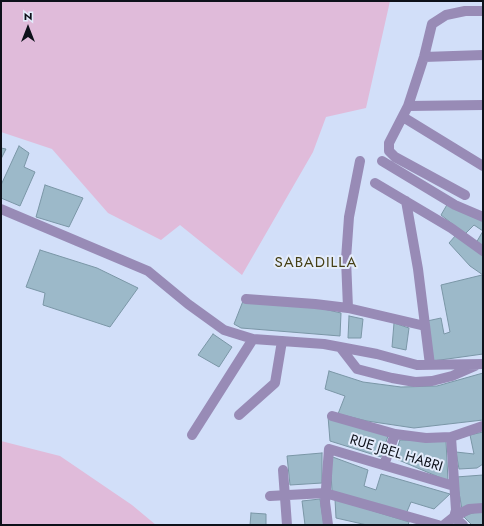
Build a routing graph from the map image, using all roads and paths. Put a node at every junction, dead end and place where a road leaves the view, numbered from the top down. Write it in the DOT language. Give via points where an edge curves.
graph roads {
  1 [pos="483,11"];
  2 [pos="483,55"];
  3 [pos="424,57"];
  4 [pos="483,105"];
  5 [pos="408,106"];
  6 [pos="403,117"];
  7 [pos="360,161"];
  8 [pos="382,161"];
  9 [pos="483,166"];
  10 [pos="375,183"];
  11 [pos="465,195"];
  12 [pos="406,201"];
  13 [pos="1,209"];
  14 [pos="483,217"];
  15 [pos="483,251"];
  16 [pos="246,299"];
  17 [pos="348,308"];
  18 [pos="425,326"];
  19 [pos="253,339"];
  20 [pos="282,341"];
  21 [pos="340,347"];
  22 [pos="481,364"];
  23 [pos="430,365"];
  24 [pos="239,415"];
  25 [pos="332,416"];
  26 [pos="483,426"];
  27 [pos="395,434"];
  28 [pos="192,435"];
  29 [pos="450,437"];
  30 [pos="384,465"];
  31 [pos="283,470"];
  32 [pos="454,486"];
  33 [pos="325,493"];
  34 [pos="285,495"];
  35 [pos="270,496"];
  36 [pos="483,508"];
  37 [pos="454,516"];
  38 [pos="331,524"];
  39 [pos="287,525"];
  40 [pos="438,525"];
  41 [pos="444,525"];
  42 [pos="463,525"];
  1 -- 3 [label="street" via="464,11 446,15 432,24"];
  2 -- 3 [label="street"];
  3 -- 5 [label="street"];
  4 -- 5 [label="street"];
  5 -- 6 [label="street"];
  6 -- 9 [label="street"];
  6 -- 11 [label="street" via="389,143 389,150 395,157"];
  7 -- 17 [label="street" via="349,217 346,259"];
  8 -- 14 [label="street" via="454,205"];
  10 -- 12 [label="street"];
  12 -- 15 [label="street"];
  12 -- 18 [label="street"];
  13 -- 19 [label="street" via="148,271 224,330"];
  16 -- 17 [label="street"];
  17 -- 18 [label="street"];
  18 -- 23 [label="street"];
  19 -- 20 [label="street"];
  19 -- 28 [label="street"];
  20 -- 21 [label="street"];
  20 -- 24 [label="street" via="274,383"];
  21 -- 22 [label="street" via="357,369 415,382 452,376"];
  21 -- 23 [label="street" via="417,365"];
  22 -- 23 [label="street"];
  25 -- 27 [label="street"];
  26 -- 29 [label="street"];
  27 -- 29 [label="street" via="426,438"];
  27 -- 30 [label="street"];
  29 -- 32 [label="street"];
  30 -- 32 [label="street, RUE JBEL HABRI"];
  30 -- 33 [label="street, RUE JBEL HABRI" via="329,449"];
  31 -- 34 [label="street"];
  32 -- 37 [label="street"];
  33 -- 34 [label="street"];
  33 -- 38 [label="street" via="324,502"];
  33 -- 40 [label="street"];
  34 -- 35 [label="street"];
  34 -- 39 [label="street"];
  36 -- 37 [label="street" via="469,509"];
  37 -- 41 [label="street"];
  37 -- 42 [label="street"];
}
